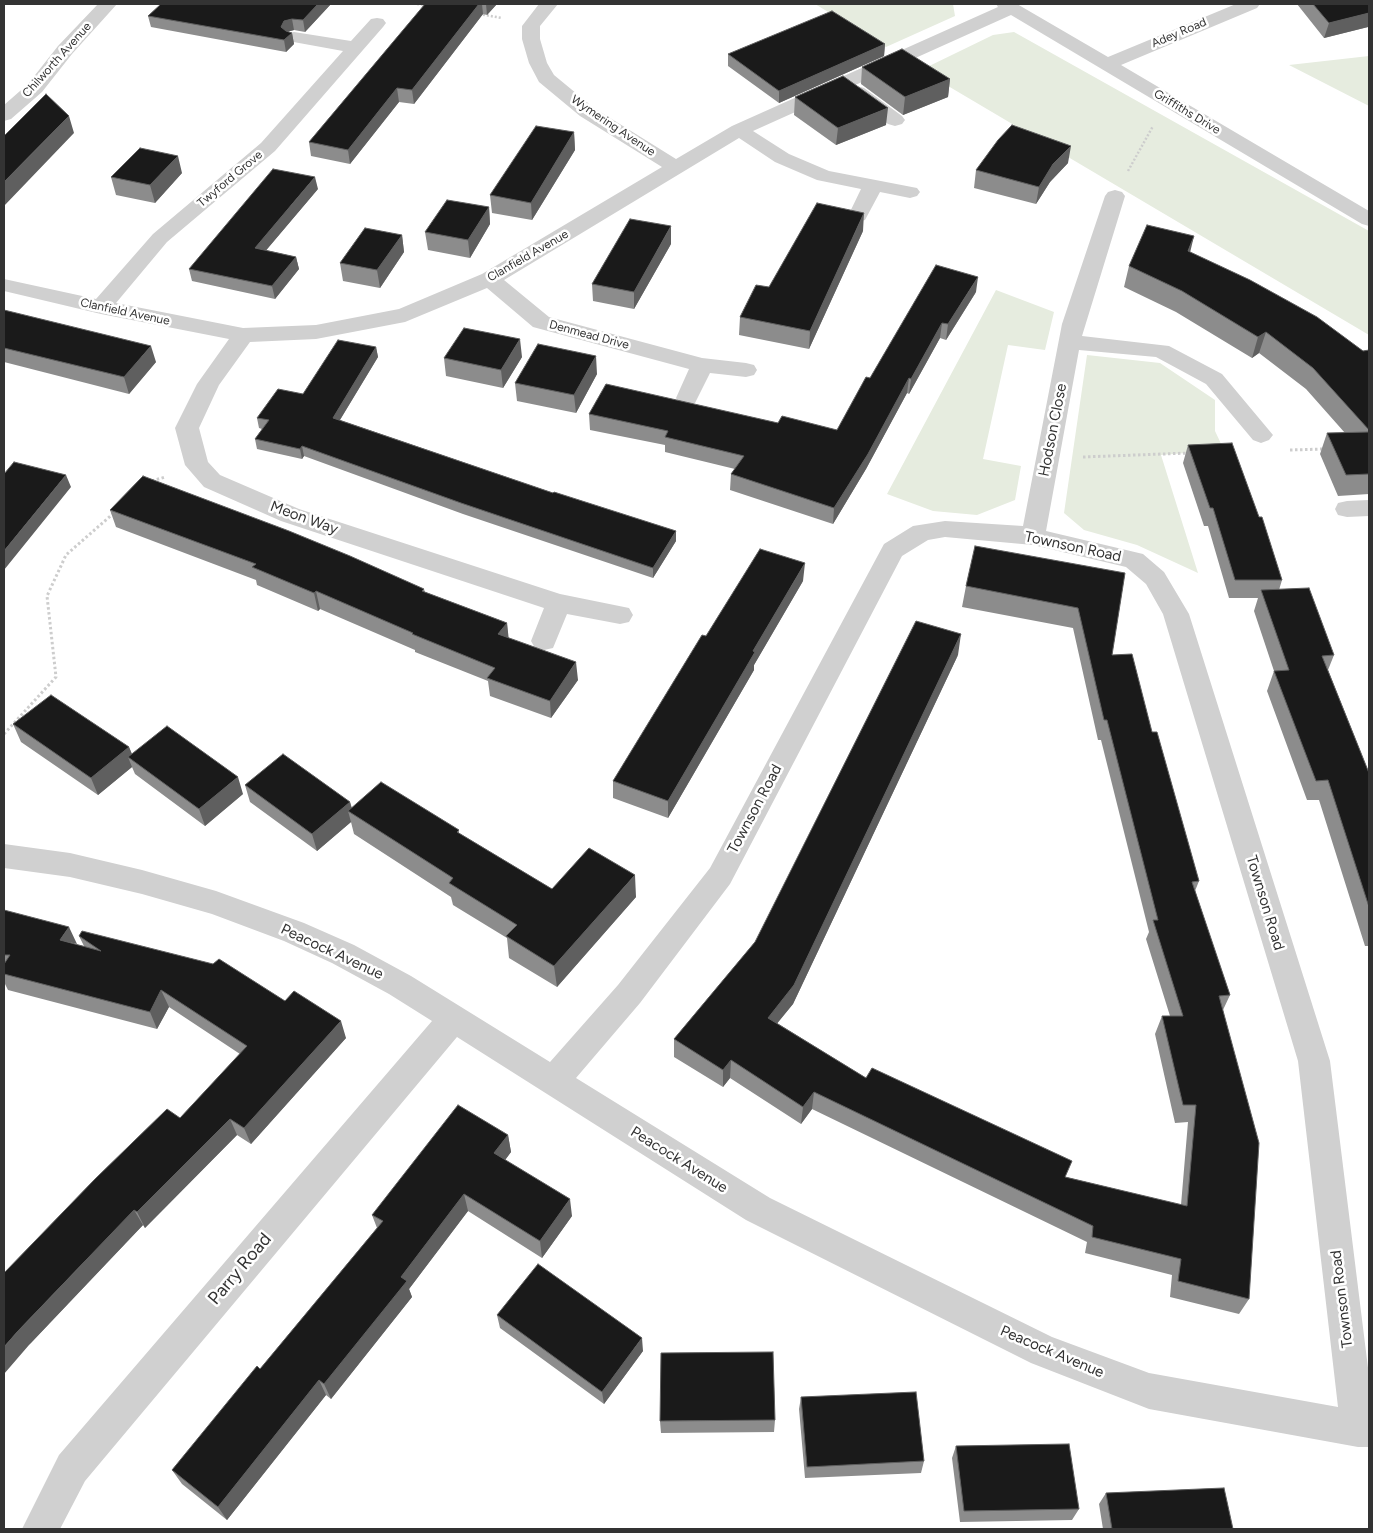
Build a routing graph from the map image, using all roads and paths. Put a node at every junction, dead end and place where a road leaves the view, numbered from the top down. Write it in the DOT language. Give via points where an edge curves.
graph roads {
  1 [pos="108,4"];
  2 [pos="417,4"];
  3 [pos="549,4"];
  4 [pos="1251,4"];
  5 [pos="426,5"];
  6 [pos="1008,6"];
  7 [pos="475,13"];
  8 [pos="377,23"];
  9 [pos="533,23"];
  10 [pos="294,37"];
  11 [pos="354,47"];
  12 [pos="1108,64"];
  13 [pos="844,83"];
  14 [pos="1167,100"];
  15 [pos="4,114"];
  16 [pos="895,120"];
  17 [pos="739,130"];
  18 [pos="677,168"];
  19 [pos="873,185"];
  20 [pos="910,192"];
  21 [pos="1115,196"];
  22 [pos="858,216"];
  23 [pos="1369,220"];
  24 [pos="490,279"];
  25 [pos="4,285"];
  26 [pos="101,307"];
  27 [pos="1072,333"];
  28 [pos="243,336"];
  29 [pos="702,365"];
  30 [pos="746,370"];
  31 [pos="687,398"];
  32 [pos="1261,435"];
  33 [pos="1330,448"];
  34 [pos="1282,450"];
  35 [pos="1194,453"];
  36 [pos="1048,458"];
  37 [pos="197,465"];
  38 [pos="148,482"];
  39 [pos="118,509"];
  40 [pos="1033,536"];
  41 [pos="558,603"];
  42 [pos="620,615"];
  43 [pos="544,641"];
  44 [pos="4,734"];
  45 [pos="4,856"];
  46 [pos="454,1018"];
  47 [pos="553,1082"];
  48 [pos="1363,1429"];
  49 [pos="40,1529"];
  1 -- 15 [label="street, Chilworth Avenue" via="35,88"];
  2 -- 5 [label="path"];
  3 -- 9 [label="street"];
  4 -- 12 [label="street, Adey Road"];
  6 -- 12 [label="street, Griffiths Drive"];
  6 -- 13 [label="street, Clanfield Avenue"];
  7 -- 9 [label="path"];
  8 -- 11 [label="street, Twyford Grove"];
  9 -- 18 [label="street, Wymering Avenue" via="531,39 546,78 587,112"];
  10 -- 11 [label="street"];
  11 -- 26 [label="street, Twyford Grove" via="268,147 160,238"];
  12 -- 14 [label="street, Griffiths Drive"];
  13 -- 16 [label="street"];
  13 -- 17 [label="street, Clanfield Avenue"];
  14 -- 21 [label="path"];
  14 -- 23 [label="street, Griffiths Drive"];
  17 -- 18 [label="street, Clanfield Avenue"];
  17 -- 19 [label="street" via="782,158 824,176"];
  18 -- 24 [label="street, Clanfield Avenue"];
  19 -- 20 [label="street"];
  19 -- 22 [label="street"];
  21 -- 27 [label="street, Hodson Close"];
  24 -- 28 [label="street, Clanfield Avenue" via="405,315 316,332"];
  24 -- 29 [label="street, Denmead Drive" via="540,322"];
  25 -- 26 [label="street, Clanfield Avenue"];
  26 -- 28 [label="street, Clanfield Avenue"];
  27 -- 32 [label="street" via="1161,351 1214,379"];
  27 -- 36 [label="street, Hodson Close"];
  28 -- 37 [label="street" via="208,384 187,428"];
  29 -- 30 [label="street, Denmead Drive"];
  29 -- 31 [label="street"];
  33 -- 34 [label="path"];
  35 -- 36 [label="path"];
  36 -- 40 [label="street, Hodson Close"];
  37 -- 38 [label="path"];
  37 -- 41 [label="street, Meon Way" via="212,481 290,515"];
  39 -- 44 [label="path" via="66,555 46,596 56,676"];
  40 -- 47 [label="street, Townson Road" via="945,529 922,532 893,550 720,876 629,994"];
  40 -- 48 [label="street, Townson Road" via="1134,560 1155,578 1176,614 1314,1061"];
  41 -- 42 [label="street, Meon Way"];
  41 -- 43 [label="street"];
  45 -- 46 [label="street, Peacock Avenue" via="70,865 224,906 342,954"];
  46 -- 47 [label="street, Peacock Avenue"];
  46 -- 49 [label="street, Parry Road" via="72,1468"];
  47 -- 48 [label="street, Peacock Avenue" via="758,1209 1043,1351 1149,1391"];
}
